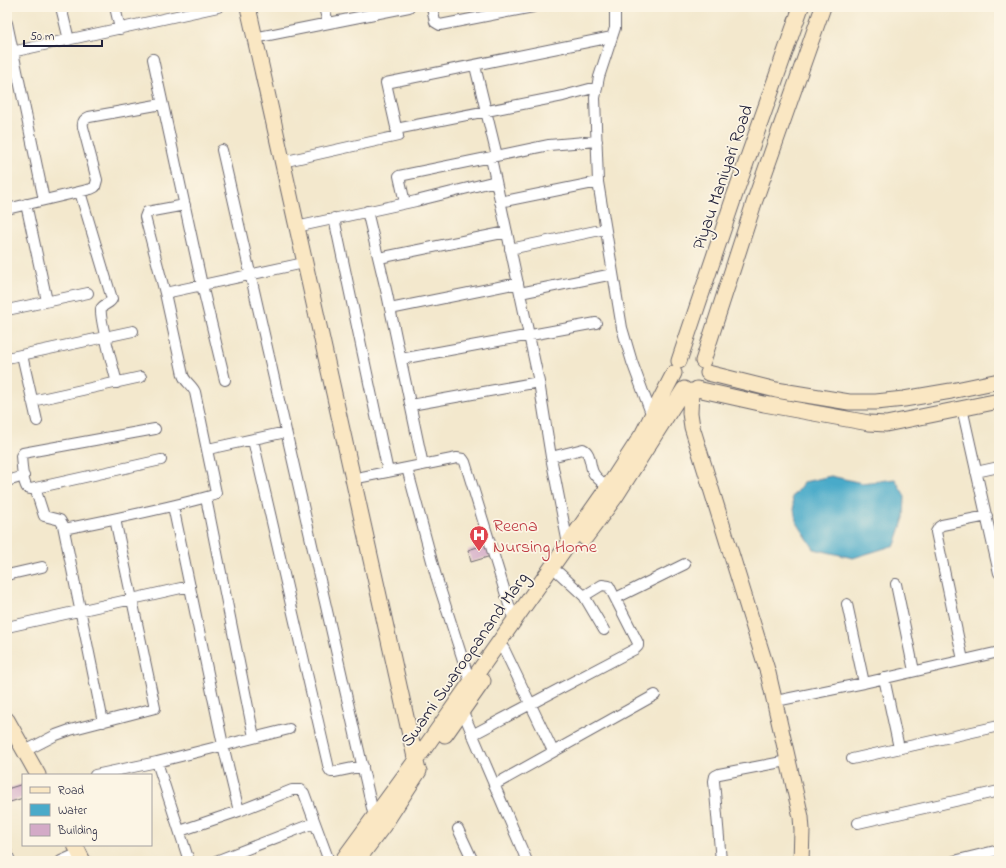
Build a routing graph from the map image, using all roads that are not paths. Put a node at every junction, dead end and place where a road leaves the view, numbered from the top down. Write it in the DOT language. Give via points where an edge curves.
graph roads {
  1 [pos="61,7"];
  2 [pos="115,7"];
  3 [pos="218,7"];
  4 [pos="248,7"];
  5 [pos="324,7"];
  6 [pos="409,7"];
  7 [pos="432,7"];
  8 [pos="533,7"];
  9 [pos="615,7"];
  10 [pos="801,7"];
  11 [pos="823,7"];
  12 [pos="391,9"];
  13 [pos="357,12"];
  14 [pos="7,23"];
  15 [pos="328,23"];
  16 [pos="120,29"];
  17 [pos="612,37"];
  18 [pos="254,38"];
  19 [pos="69,40"];
  20 [pos="10,52"];
  21 [pos="153,59"];
  22 [pos="475,66"];
  23 [pos="597,87"];
  24 [pos="162,104"];
  25 [pos="486,111"];
  26 [pos="396,129"];
  27 [pos="597,141"];
  28 [pos="222,150"];
  29 [pos="494,157"];
  30 [pos="282,162"];
  31 [pos="496,181"];
  32 [pos="598,182"];
  33 [pos="80,192"];
  34 [pos="44,200"];
  35 [pos="500,202"];
  36 [pos="405,203"];
  37 [pos="26,204"];
  38 [pos="184,205"];
  39 [pos="7,208"];
  40 [pos="367,211"];
  41 [pos="334,218"];
  42 [pos="296,227"];
  43 [pos="605,229"];
  44 [pos="507,232"];
  45 [pos="510,249"];
  46 [pos="379,258"];
  47 [pos="304,263"];
  48 [pos="613,274"];
  49 [pos="250,275"];
  50 [pos="518,283"];
  51 [pos="202,285"];
  52 [pos="88,293"];
  53 [pos="164,293"];
  54 [pos="520,294"];
  55 [pos="47,301"];
  56 [pos="390,309"];
  57 [pos="7,310"];
  58 [pos="596,323"];
  59 [pos="133,331"];
  60 [pos="529,335"];
  61 [pos="106,337"];
  62 [pos="22,355"];
  63 [pos="7,358"];
  64 [pos="401,359"];
  65 [pos="676,367"];
  66 [pos="706,367"];
  67 [pos="141,377"];
  68 [pos="225,380"];
  69 [pos="999,380"];
  70 [pos="539,382"];
  71 [pos="117,383"];
  72 [pos="691,390"];
  73 [pos="32,401"];
  74 [pos="999,401"];
  75 [pos="411,405"];
  76 [pos="962,408"];
  77 [pos="652,416"];
  78 [pos="37,421"];
  79 [pos="155,429"];
  80 [pos="286,432"];
  81 [pos="253,440"];
  82 [pos="208,449"];
  83 [pos="551,457"];
  84 [pos="161,460"];
  85 [pos="423,465"];
  86 [pos="999,467"];
  87 [pos="407,468"];
  88 [pos="388,472"];
  89 [pos="976,472"];
  90 [pos="24,476"];
  91 [pos="352,479"];
  92 [pos="7,481"];
  93 [pos="608,487"];
  94 [pos="35,488"];
  95 [pos="206,498"];
  96 [pos="173,506"];
  97 [pos="987,516"];
  98 [pos="115,519"];
  99 [pos="64,529"];
  100 [pos="568,544"];
  101 [pos="997,557"];
  102 [pos="685,564"];
  103 [pos="42,567"];
  104 [pos="559,573"];
  105 [pos="999,573"];
  106 [pos="7,575"];
  107 [pos="896,584"];
  108 [pos="190,586"];
  109 [pos="584,596"];
  110 [pos="616,598"];
  111 [pos="132,600"];
  112 [pos="847,604"];
  113 [pos="80,611"];
  114 [pos="514,622"];
  115 [pos="7,627"];
  116 [pos="604,630"];
  117 [pos="504,649"];
  118 [pos="999,652"];
  119 [pos="963,660"];
  120 [pos="914,671"];
  121 [pos="884,678"];
  122 [pos="470,682"];
  123 [pos="864,683"];
  124 [pos="655,695"];
  125 [pos="776,701"];
  126 [pos="531,704"];
  127 [pos="463,712"];
  128 [pos="7,720"];
  129 [pos="103,722"];
  130 [pos="999,726"];
  131 [pos="289,729"];
  132 [pos="472,735"];
  133 [pos="254,737"];
  134 [pos="223,745"];
  135 [pos="899,748"];
  136 [pos="25,751"];
  137 [pos="553,752"];
  138 [pos="852,759"];
  139 [pos="787,761"];
  140 [pos="157,762"];
  141 [pos="417,765"];
  142 [pos="362,766"];
  143 [pos="37,774"];
  144 [pos="100,774"];
  145 [pos="494,784"];
  146 [pos="999,791"];
  147 [pos="239,811"];
  148 [pos="374,816"];
  149 [pos="314,823"];
  150 [pos="858,823"];
  151 [pos="458,829"];
  152 [pos="180,831"];
  153 [pos="999,850"];
  154 [pos="7,853"];
  155 [pos="79,853"];
  156 [pos="10,861"];
  157 [pos="61,861"];
  158 [pos="189,861"];
  159 [pos="216,861"];
  160 [pos="329,861"];
  161 [pos="342,861"];
  162 [pos="357,861"];
  163 [pos="473,861"];
  164 [pos="527,861"];
  165 [pos="721,861"];
  166 [pos="801,861"];
  167 [pos="954,861"];
  1 -- 19 [label="street"];
  2 -- 16 [label="street"];
  3 -- 16 [label="street"];
  4 -- 18 [label="street"];
  5 -- 15 [label="street"];
  6 -- 12 [label="street"];
  7 -- 8 [label="street" via="435,22 440,25"];
  9 -- 17 [label="street" via="616,20"];
  10 -- 65 [label="street, Piyau Maniyari Road"];
  11 -- 66 [label="street" via="754,203"];
  12 -- 13 [label="street"];
  13 -- 15 [label="street"];
  14 -- 20 [label="street"];
  15 -- 18 [label="street"];
  16 -- 19 [label="street"];
  17 -- 22 [label="street"];
  17 -- 23 [label="street"];
  18 -- 30 [label="street"];
  19 -- 20 [label="street"];
  20 -- 34 [label="street"];
  21 -- 24 [label="street"];
  22 -- 25 [label="street"];
  22 -- 26 [label="street" via="386,83"];
  23 -- 25 [label="street"];
  23 -- 27 [label="street"];
  24 -- 33 [label="street" via="84,119 82,122 96,184 91,189"];
  24 -- 38 [label="street"];
  25 -- 26 [label="street"];
  25 -- 29 [label="street"];
  26 -- 30 [label="street" via="398,136"];
  27 -- 29 [label="street" via="548,145"];
  27 -- 32 [label="street"];
  28 -- 49 [label="street"];
  29 -- 31 [label="street"];
  29 -- 36 [label="street" via="399,176"];
  30 -- 42 [label="street"];
  31 -- 35 [label="street"];
  31 -- 36 [label="street"];
  32 -- 35 [label="street"];
  32 -- 43 [label="street"];
  33 -- 34 [label="street"];
  33 -- 61 [label="street" via="112,299 101,310"];
  34 -- 37 [label="street"];
  35 -- 44 [label="street"];
  36 -- 40 [label="street"];
  37 -- 39 [label="street"];
  37 -- 55 [label="street"];
  38 -- 51 [label="street"];
  38 -- 53 [label="street" via="152,210 147,212 145,217"];
  40 -- 41 [label="street"];
  40 -- 46 [label="street"];
  41 -- 42 [label="street"];
  41 -- 88 [label="street"];
  42 -- 47 [label="street"];
  43 -- 45 [label="street"];
  43 -- 48 [label="street"];
  44 -- 45 [label="street"];
  44 -- 46 [label="street"];
  45 -- 50 [label="street"];
  46 -- 56 [label="street"];
  47 -- 49 [label="street"];
  47 -- 91 [label="street"];
  48 -- 54 [label="street"];
  48 -- 77 [label="street" via="625,338"];
  49 -- 51 [label="street"];
  49 -- 80 [label="street"];
  50 -- 54 [label="street"];
  50 -- 56 [label="street"];
  51 -- 53 [label="street"];
  51 -- 68 [label="street"];
  52 -- 55 [label="street"];
  53 -- 82 [label="street" via="183,375 194,392"];
  54 -- 60 [label="street"];
  55 -- 57 [label="street"];
  56 -- 64 [label="street"];
  58 -- 60 [label="street"];
  59 -- 61 [label="street"];
  60 -- 64 [label="street"];
  60 -- 70 [label="street"];
  61 -- 62 [label="street"];
  61 -- 71 [label="street"];
  62 -- 63 [label="street"];
  62 -- 73 [label="street"];
  64 -- 75 [label="street"];
  65 -- 66 [label="street" via="684,357 691,356 698,357"];
  65 -- 72 [label="street" via="675,380 679,385"];
  65 -- 77 [label="street, Swami Swaroopanand Marg"];
  66 -- 69 [label="street" via="776,390 849,402 904,399"];
  66 -- 72 [label="street" via="707,380 703,386"];
  67 -- 71 [label="street"];
  70 -- 75 [label="street"];
  70 -- 83 [label="street"];
  71 -- 73 [label="street"];
  72 -- 76 [label="street" via="869,423 886,424"];
  72 -- 104 [label="street, Swami Swaroopanand Marg"];
  72 -- 125 [label="street" via="692,427"];
  73 -- 78 [label="street"];
  74 -- 76 [label="street"];
  75 -- 85 [label="street"];
  76 -- 89 [label="street"];
  77 -- 93 [label="street, Swami Swaroopanand Marg"];
  79 -- 90 [label="street" via="23,453 21,456"];
  80 -- 81 [label="street"];
  80 -- 142 [label="street"];
  81 -- 82 [label="street"];
  81 -- 142 [label="street" via="328,770 334,772"];
  82 -- 95 [label="street" via="216,493"];
  83 -- 93 [label="street" via="585,450 594,476"];
  83 -- 100 [label="street"];
  84 -- 94 [label="street"];
  85 -- 87 [label="street"];
  85 -- 114 [label="street" via="457,458 465,462"];
  86 -- 89 [label="street"];
  87 -- 88 [label="street"];
  87 -- 122 [label="street" via="436,576"];
  88 -- 91 [label="street"];
  89 -- 97 [label="street"];
  90 -- 92 [label="street"];
  90 -- 94 [label="street" via="26,486"];
  91 -- 141 [label="street"];
  93 -- 100 [label="street, Swami Swaroopanand Marg"];
  94 -- 99 [label="street" via="44,516 60,520"];
  95 -- 96 [label="street"];
  95 -- 133 [label="street"];
  96 -- 98 [label="street"];
  96 -- 108 [label="street"];
  97 -- 101 [label="street"];
  97 -- 119 [label="street" via="942,525 936,532"];
  98 -- 99 [label="street"];
  98 -- 111 [label="street"];
  99 -- 113 [label="street"];
  100 -- 114 [label="street, Swami Swaroopanand Marg"];
  101 -- 105 [label="street"];
  102 -- 110 [label="street"];
  103 -- 106 [label="street"];
  104 -- 109 [label="street"];
  104 -- 117 [label="street, Swami Swaroopanand Marg"];
  107 -- 120 [label="street"];
  108 -- 111 [label="street"];
  108 -- 134 [label="street"];
  109 -- 110 [label="street" via="606,584"];
  109 -- 116 [label="street"];
  110 -- 126 [label="street" via="638,646"];
  111 -- 113 [label="street"];
  111 -- 129 [label="street" via="155,708"];
  112 -- 123 [label="street"];
  113 -- 115 [label="street"];
  113 -- 129 [label="street"];
  114 -- 122 [label="street, Swami Swaroopanand Marg"];
  117 -- 126 [label="street"];
  117 -- 127 [label="street, Swami Swaroopanand Marg"];
  118 -- 119 [label="street"];
  119 -- 120 [label="street"];
  120 -- 121 [label="street"];
  121 -- 123 [label="street"];
  121 -- 135 [label="street"];
  122 -- 141 [label="street, Swami Swaroopanand Marg"];
  123 -- 125 [label="street"];
  124 -- 137 [label="street"];
  125 -- 139 [label="street"];
  126 -- 132 [label="street"];
  126 -- 137 [label="street"];
  127 -- 132 [label="street"];
  127 -- 141 [label="street, Swami Swaroopanand Marg"];
  128 -- 136 [label="street"];
  129 -- 136 [label="street" via="56,735"];
  130 -- 135 [label="street"];
  131 -- 133 [label="street"];
  132 -- 145 [label="street"];
  133 -- 134 [label="street"];
  134 -- 140 [label="street"];
  134 -- 147 [label="street"];
  135 -- 138 [label="street"];
  136 -- 143 [label="street"];
  137 -- 145 [label="street"];
  139 -- 165 [label="street" via="715,776"];
  139 -- 166 [label="street" via="801,817"];
  140 -- 144 [label="street"];
  140 -- 152 [label="street"];
  141 -- 148 [label="street, Swami Swaroopanand Marg"];
  141 -- 162 [label="street, Swami Swaroopanand Marg" via="384,825"];
  142 -- 148 [label="street"];
  145 -- 164 [label="street"];
  146 -- 150 [label="street"];
  147 -- 149 [label="street" via="292,790 300,790 304,793"];
  147 -- 152 [label="street"];
  148 -- 161 [label="street, Swami Swaroopanand Marg"];
  149 -- 159 [label="street"];
  149 -- 160 [label="street"];
  151 -- 163 [label="street"];
  152 -- 158 [label="street"];
  153 -- 167 [label="street"];
  154 -- 156 [label="street"];
  155 -- 157 [label="street"];
}
